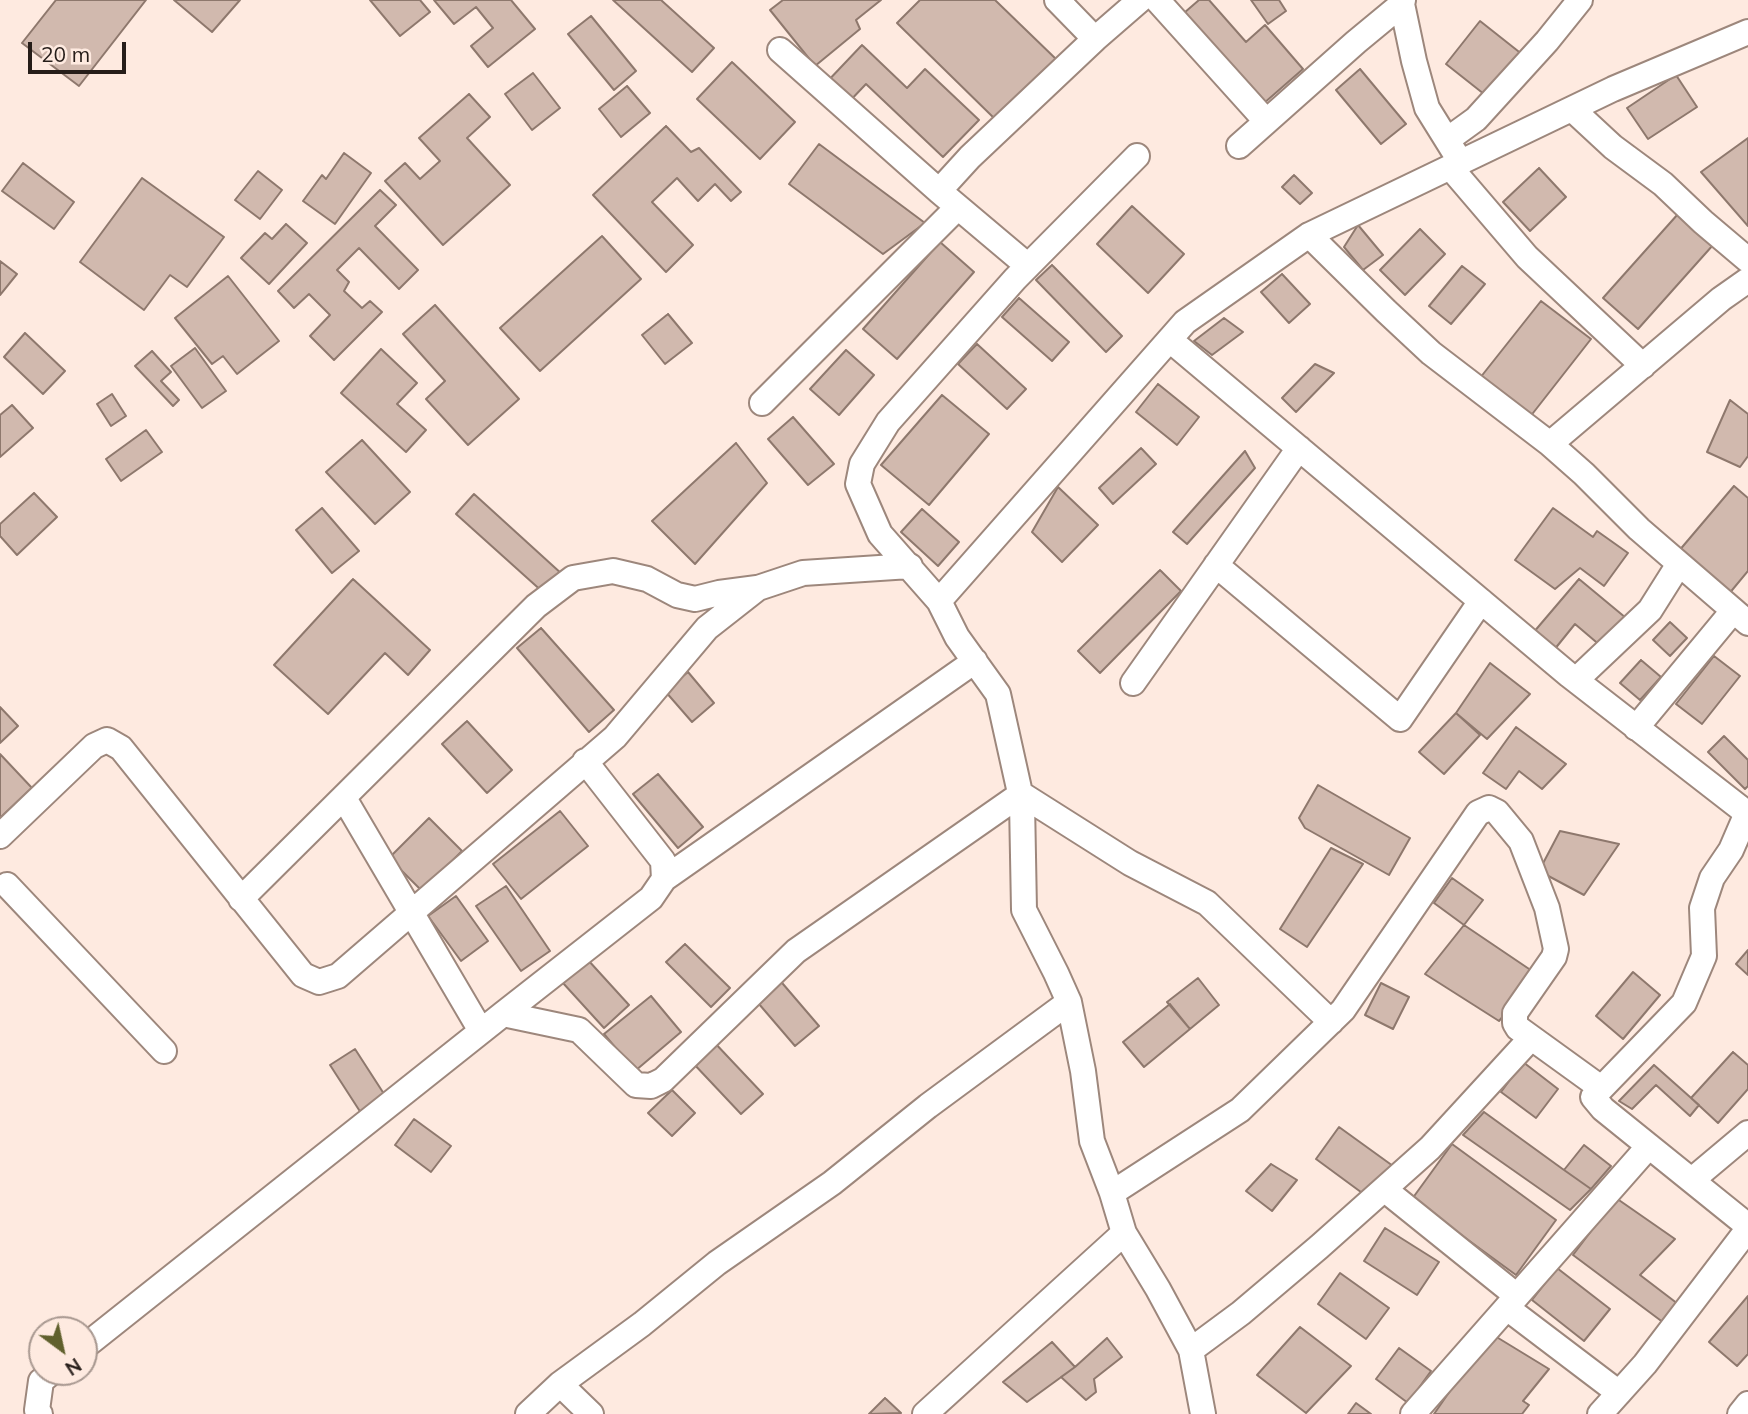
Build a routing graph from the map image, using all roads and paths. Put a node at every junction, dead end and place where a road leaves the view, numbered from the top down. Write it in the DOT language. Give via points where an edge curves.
graph roads {
  1 [pos="1057,0"];
  2 [pos="1140,0"];
  3 [pos="1157,0"];
  4 [pos="1580,0"];
  5 [pos="1403,2"];
  6 [pos="1748,32"];
  7 [pos="1094,39"];
  8 [pos="780,50"];
  9 [pos="1572,109"];
  10 [pos="1266,121"];
  11 [pos="1447,140"];
  12 [pos="1238,146"];
  13 [pos="1138,156"];
  14 [pos="1455,165"];
  15 [pos="939,191"];
  16 [pos="958,206"];
  17 [pos="1309,235"];
  18 [pos="1748,260"];
  19 [pos="1027,266"];
  20 [pos="1748,280"];
  21 [pos="1170,340"];
  22 [pos="1643,366"];
  23 [pos="762,403"];
  24 [pos="1550,444"];
  25 [pos="1298,449"];
  26 [pos="1679,564"];
  27 [pos="1216,565"];
  28 [pos="910,566"];
  29 [pos="758,588"];
  30 [pos="939,601"];
  31 [pos="1481,601"];
  32 [pos="1741,617"];
  33 [pos="975,661"];
  34 [pos="1576,680"];
  35 [pos="1133,683"];
  36 [pos="1636,728"];
  37 [pos="585,761"];
  38 [pos="1020,794"];
  39 [pos="344,798"];
  40 [pos="1748,813"];
  41 [pos="0,836"];
  42 [pos="664,879"];
  43 [pos="3,882"];
  44 [pos="242,899"];
  45 [pos="0,910"];
  46 [pos="412,912"];
  47 [pos="1069,1002"];
  48 [pos="503,1014"];
  49 [pos="1331,1022"];
  50 [pos="481,1031"];
  51 [pos="1531,1038"];
  52 [pos="164,1051"];
  53 [pos="1601,1088"];
  54 [pos="1748,1133"];
  55 [pos="1649,1146"];
  56 [pos="1692,1180"];
  57 [pos="1384,1189"];
  58 [pos="1112,1193"];
  59 [pos="1748,1228"];
  60 [pos="1124,1233"];
  61 [pos="1512,1302"];
  62 [pos="98,1336"];
  63 [pos="1191,1350"];
  64 [pos="560,1384"];
  65 [pos="40,1386"];
  66 [pos="1619,1393"];
  67 [pos="1748,1404"];
  68 [pos="40,1414"];
  69 [pos="528,1414"];
  70 [pos="591,1414"];
  71 [pos="925,1414"];
  72 [pos="1203,1414"];
  73 [pos="1413,1414"];
  74 [pos="1600,1414"];
  75 [pos="1740,1414"];
  1 -- 7 [label="street"];
  2 -- 7 [label="street"];
  3 -- 10 [label="street"];
  4 -- 11 [label="street" via="1476,119"];
  5 -- 10 [label="street"];
  5 -- 11 [label="street" via="1427,108"];
  6 -- 9 [label="street"];
  7 -- 15 [label="street"];
  8 -- 15 [label="street"];
  9 -- 14 [label="street"];
  9 -- 18 [label="street"];
  10 -- 12 [label="street"];
  11 -- 14 [label="street"];
  13 -- 19 [label="street"];
  14 -- 17 [label="street"];
  14 -- 22 [label="street" via="1527,257"];
  15 -- 16 [label="street"];
  16 -- 19 [label="street"];
  16 -- 23 [label="street"];
  17 -- 21 [label="street" via="1185,322"];
  17 -- 24 [label="street" via="1431,353"];
  19 -- 28 [label="street" via="888,422 862,464 858,484 880,534"];
  20 -- 22 [label="street"];
  21 -- 25 [label="street"];
  21 -- 30 [label="street"];
  22 -- 24 [label="street"];
  24 -- 26 [label="street"];
  25 -- 27 [label="street"];
  25 -- 31 [label="street"];
  26 -- 32 [label="street"];
  26 -- 34 [label="street" via="1650,610"];
  27 -- 31 [label="street" via="1400,719"];
  27 -- 35 [label="street"];
  28 -- 29 [label="street" via="803,573"];
  28 -- 30 [label="street"];
  29 -- 37 [label="street" via="707,628 615,737"];
  29 -- 39 [label="street" via="695,599 613,571 573,578 536,606"];
  30 -- 33 [label="street"];
  31 -- 34 [label="street"];
  32 -- 36 [label="street"];
  33 -- 38 [label="street" via="998,694"];
  33 -- 42 [label="street"];
  34 -- 36 [label="street"];
  36 -- 40 [label="street"];
  37 -- 42 [label="street" via="663,862"];
  37 -- 46 [label="street"];
  38 -- 47 [label="street" via="1024,910"];
  38 -- 48 [label="street" via="796,951 663,1080 651,1086 636,1085 579,1030"];
  38 -- 49 [label="street" via="1130,863 1207,904"];
  39 -- 44 [label="street"];
  39 -- 46 [label="street"];
  40 -- 53 [label="street" via="1712,878 1702,908 1704,956 1684,1003"];
  41 -- 44 [label="street" via="94,746 107,740 121,748"];
  42 -- 48 [label="street" via="651,898"];
  43 -- 45 [label="street" via="8,897"];
  43 -- 52 [label="street"];
  44 -- 46 [label="street" via="303,975 319,982 338,976"];
  46 -- 50 [label="street"];
  47 -- 58 [label="street" via="1092,1141"];
  47 -- 64 [label="street"];
  48 -- 50 [label="street"];
  49 -- 51 [label="street" via="1478,813 1489,808 1521,841 1547,908 1556,949 1515,1013 1518,1028"];
  49 -- 58 [label="street" via="1240,1110"];
  50 -- 62 [label="street"];
  51 -- 53 [label="street"];
  51 -- 57 [label="street" via="1430,1148"];
  53 -- 55 [label="street" via="1593,1097"];
  54 -- 56 [label="street"];
  55 -- 56 [label="street"];
  55 -- 61 [label="street"];
  56 -- 59 [label="street"];
  57 -- 61 [label="street"];
  57 -- 63 [label="street"];
  58 -- 60 [label="street"];
  59 -- 66 [label="street"];
  60 -- 63 [label="street"];
  60 -- 71 [label="street"];
  61 -- 66 [label="street"];
  61 -- 73 [label="street"];
  63 -- 72 [label="street"];
  64 -- 69 [label="street"];
  64 -- 70 [label="street"];
  65 -- 68 [label="street"];
  66 -- 74 [label="street"];
  67 -- 75 [label="street"];
}
